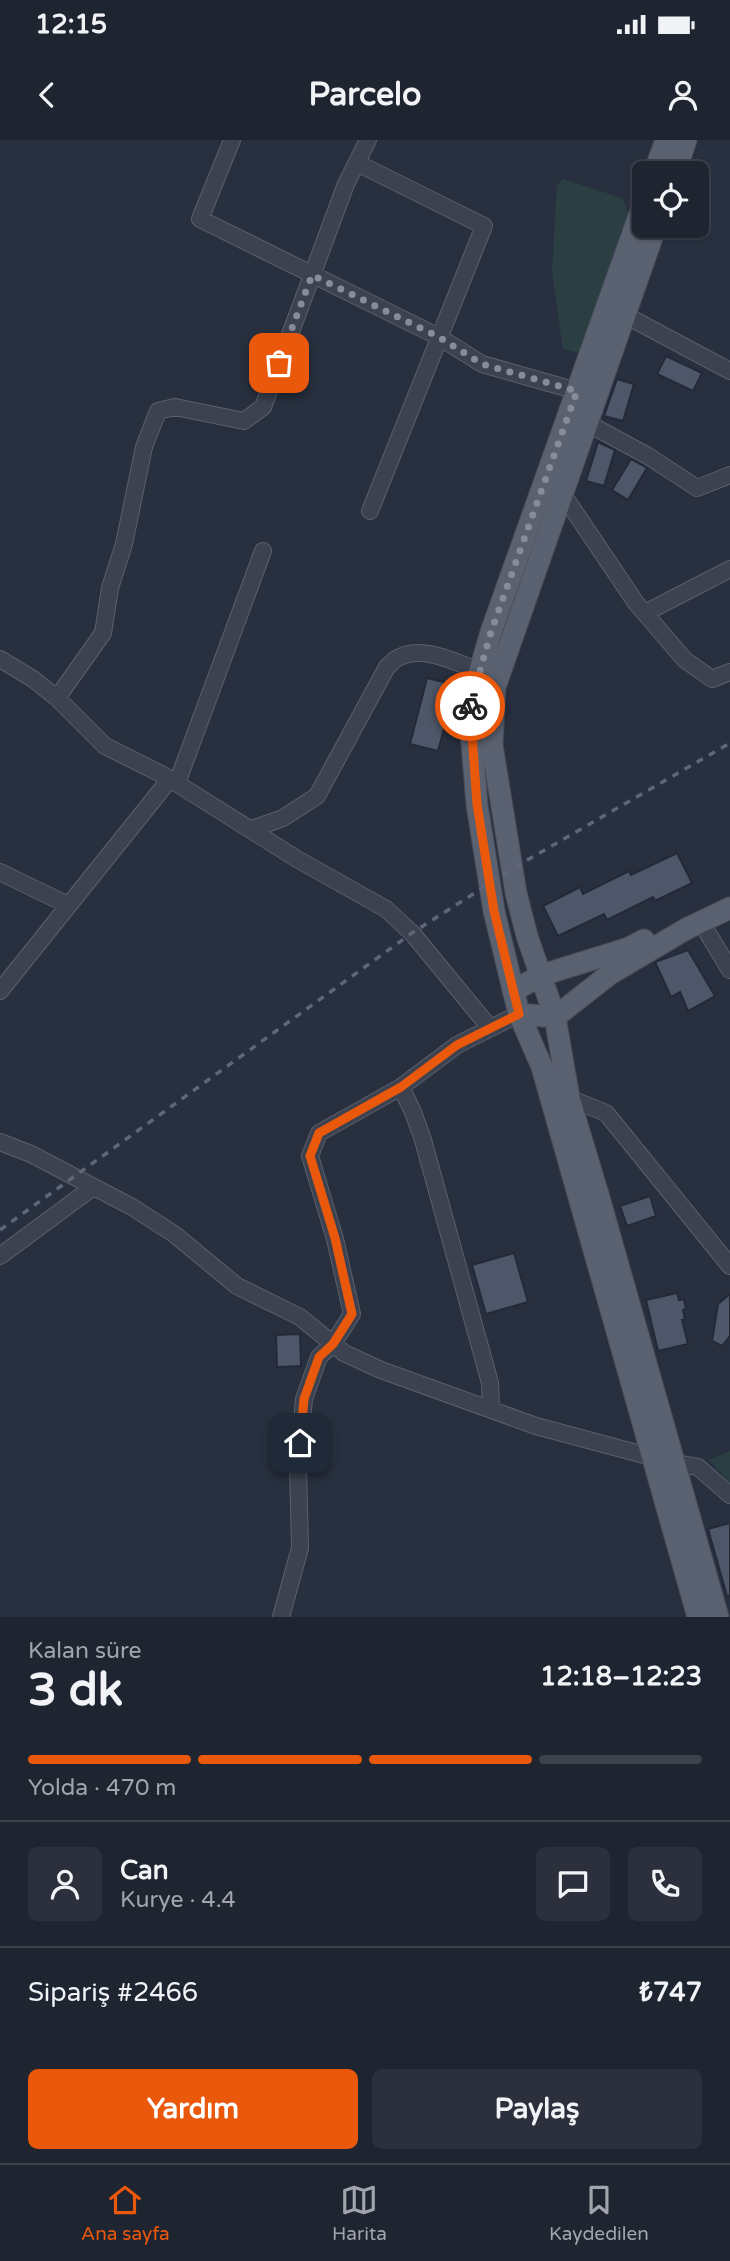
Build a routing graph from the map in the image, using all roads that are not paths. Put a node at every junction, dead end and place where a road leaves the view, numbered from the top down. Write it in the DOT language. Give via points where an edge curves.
graph roads {
  1 [pos="233,140"];
  2 [pos="368,140"];
  3 [pos="666,140"];
  4 [pos="687,140"];
  5 [pos="658,161"];
  6 [pos="679,161"];
  7 [pos="356,163"];
  8 [pos="632,236"];
  9 [pos="652,238"];
  10 [pos="312,275"];
  11 [pos="625,314"];
  12 [pos="439,337"];
  13 [pos="730,371"];
  14 [pos="577,391"];
  15 [pos="587,423"];
  16 [pos="730,475"];
  17 [pos="562,493"];
  18 [pos="370,511"];
  19 [pos="263,551"];
  20 [pos="730,569"];
  21 [pos="645,613"];
  22 [pos="0,659"];
  23 [pos="480,671"];
  24 [pos="730,671"];
  25 [pos="57,698"];
  26 [pos="173,781"];
  27 [pos="252,829"];
  28 [pos="0,872"];
  29 [pos="730,896"];
  30 [pos="68,905"];
  31 [pos="730,908"];
  32 [pos="701,922"];
  33 [pos="730,970"];
  34 [pos="542,975"];
  35 [pos="0,991"];
  36 [pos="513,991"];
  37 [pos="519,1014"];
  38 [pos="555,1017"];
  39 [pos="490,1028"];
  40 [pos="401,1087"];
  41 [pos="569,1098"];
  42 [pos="0,1142"];
  43 [pos="92,1188"];
  44 [pos="0,1256"];
  45 [pos="730,1266"];
  46 [pos="333,1344"];
  47 [pos="491,1409"];
  48 [pos="651,1456"];
  49 [pos="674,1463"];
  50 [pos="730,1495"];
  51 [pos="281,1617"];
  52 [pos="698,1617"];
  53 [pos="718,1617"];
  1 -- 10 [label="street" via="200,219"];
  2 -- 7 [label="street"];
  3 -- 5 [label="main road"];
  4 -- 6 [label="main road"];
  7 -- 10 [label="street"];
  7 -- 12 [label="street" via="484,226"];
  8 -- 14 [label="main road"];
  9 -- 11 [label="main road"];
  10 -- 12 [label="street"];
  10 -- 25 [label="street" via="263,407 244,421 175,407 158,411 144,447 103,633"];
  11 -- 13 [label="street"];
  11 -- 15 [label="main road"];
  12 -- 14 [label="street" via="482,364"];
  12 -- 18 [label="street"];
  14 -- 23 [label="main road"];
  15 -- 16 [label="street" via="697,488"];
  15 -- 17 [label="main road"];
  17 -- 21 [label="street"];
  17 -- 34 [label="main road" via="495,687 492,745 516,892"];
  19 -- 26 [label="street"];
  20 -- 21 [label="street"];
  21 -- 24 [label="street" via="685,660 712,678"];
  22 -- 25 [label="street"];
  23 -- 27 [label="street" via="438,656 399,657 387,667 317,796 283,818"];
  23 -- 36 [label="main road" via="469,708 477,804 494,911"];
  25 -- 26 [label="street" via="105,746"];
  26 -- 27 [label="street"];
  26 -- 30 [label="street"];
  27 -- 39 [label="street" via="386,909 412,933"];
  28 -- 30 [label="street"];
  29 -- 34 [label="main road" via="629,948"];
  30 -- 35 [label="street"];
  31 -- 32 [label="main road"];
  32 -- 33 [label="street"];
  32 -- 38 [label="main road" via="610,974"];
  34 -- 36 [label="main road"];
  34 -- 38 [label="main road"];
  36 -- 37 [label="main road"];
  37 -- 38 [label="main road"];
  37 -- 39 [label="street"];
  37 -- 48 [label="main road" via="542,1068"];
  38 -- 41 [label="main road"];
  39 -- 40 [label="street" via="457,1045"];
  40 -- 46 [label="street" via="319,1133 310,1156 352,1314"];
  40 -- 47 [label="street" via="426,1154 489,1383"];
  41 -- 45 [label="street" via="606,1113"];
  41 -- 49 [label="main road"];
  42 -- 43 [label="street"];
  43 -- 44 [label="street"];
  43 -- 46 [label="street" via="174,1234 237,1286 300,1317"];
  46 -- 47 [label="street" via="381,1370"];
  46 -- 51 [label="street" via="319,1357 304,1399 298,1465 300,1548"];
  47 -- 48 [label="street" via="536,1426"];
  48 -- 49 [label="street"];
  48 -- 52 [label="main road"];
  49 -- 50 [label="street" via="698,1467"];
  49 -- 53 [label="main road"];
}
